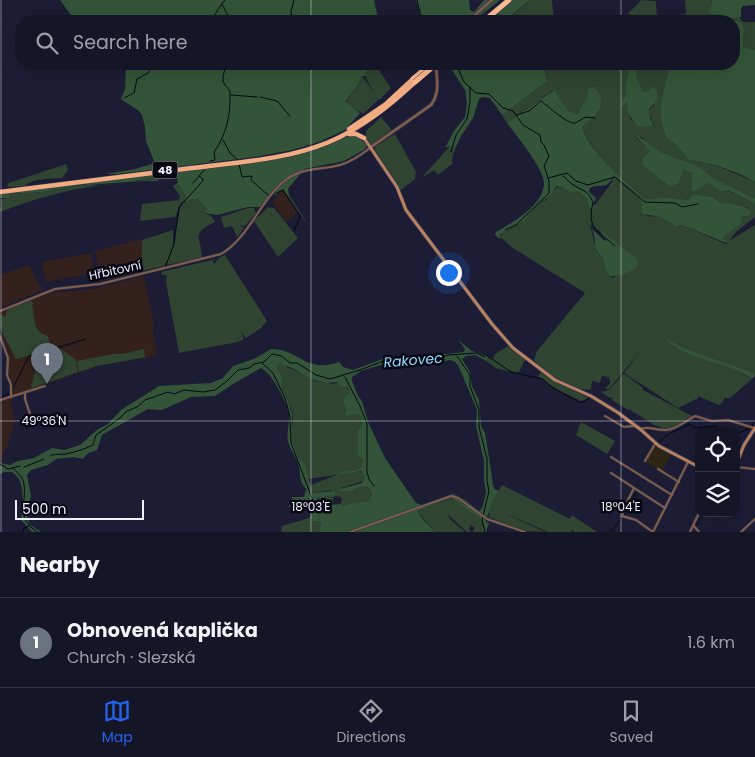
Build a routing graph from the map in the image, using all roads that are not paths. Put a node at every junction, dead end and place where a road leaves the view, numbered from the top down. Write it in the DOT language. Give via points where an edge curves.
graph roads {
  1 [pos="492,0"];
  2 [pos="505,0"];
  3 [pos="509,0"];
  4 [pos="475,15"];
  5 [pos="487,15"];
  6 [pos="491,15"];
  7 [pos="428,70"];
  8 [pos="435,70"];
  9 [pos="414,81"];
  10 [pos="371,119"];
  11 [pos="339,137"];
  12 [pos="364,138"];
  13 [pos="371,147"];
  14 [pos="0,191"];
  15 [pos="0,311"];
  16 [pos="0,336"];
  17 [pos="45,386"];
  18 [pos="25,393"];
  19 [pos="11,397"];
  20 [pos="0,400"];
  21 [pos="605,416"];
  22 [pos="32,420"];
  23 [pos="636,426"];
  24 [pos="755,428"];
  25 [pos="640,429"];
  26 [pos="655,444"];
  27 [pos="740,456"];
  28 [pos="611,457"];
  29 [pos="645,461"];
  30 [pos="688,462"];
  31 [pos="695,465"];
  32 [pos="740,467"];
  33 [pos="658,469"];
  34 [pos="755,469"];
  35 [pos="611,473"];
  36 [pos="679,482"];
  37 [pos="634,488"];
  38 [pos="672,495"];
  39 [pos="666,508"];
  40 [pos="697,517"];
  41 [pos="755,519"];
  42 [pos="693,525"];
  43 [pos="350,532"];
  44 [pos="525,532"];
  45 [pos="653,532"];
  46 [pos="690,532"];
  47 [pos="699,532"];
  48 [pos="741,532"];
  1 -- 4 [label="street"];
  2 -- 5 [label="highway"];
  3 -- 6 [label="highway"];
  7 -- 9 [label="highway, bridge"];
  8 -- 13 [label="street" via="438,88 431,105"];
  9 -- 10 [label="highway, 48"];
  9 -- 14 [label="highway, 48" via="365,120 301,150"];
  10 -- 11 [label="highway, 48"];
  10 -- 12 [label="highway" via="362,129"];
  11 -- 12 [label="highway, 48" via="352,133"];
  11 -- 14 [label="highway, 48" via="305,150 265,159"];
  12 -- 13 [label="main road"];
  13 -- 15 [label="street, Hřbitovní" via="344,164 290,177 224,253 100,284 55,289"];
  13 -- 23 [label="main road" via="397,187 406,210 513,348 555,380 591,396"];
  16 -- 19 [label="street" via="8,358"];
  17 -- 18 [label="street"];
  18 -- 19 [label="street"];
  18 -- 22 [label="street"];
  19 -- 20 [label="street"];
  21 -- 23 [label="street" via="624,427"];
  23 -- 25 [label="main road"];
  24 -- 25 [label="street" via="728,420 712,421 695,416 670,430"];
  24 -- 27 [label="main road"];
  25 -- 26 [label="main road"];
  26 -- 29 [label="street"];
  26 -- 30 [label="main road"];
  28 -- 38 [label="street"];
  30 -- 31 [label="main road"];
  30 -- 36 [label="street"];
  32 -- 34 [label="street"];
  33 -- 36 [label="street"];
  35 -- 37 [label="street"];
  36 -- 38 [label="street"];
  37 -- 39 [label="street"];
  37 -- 45 [label="street" via="622,516 636,520"];
  38 -- 39 [label="street"];
  39 -- 45 [label="street"];
  40 -- 42 [label="street"];
  41 -- 48 [label="street"];
  42 -- 46 [label="street"];
  42 -- 47 [label="street"];
  43 -- 44 [label="street" via="451,496 488,519"];
}
